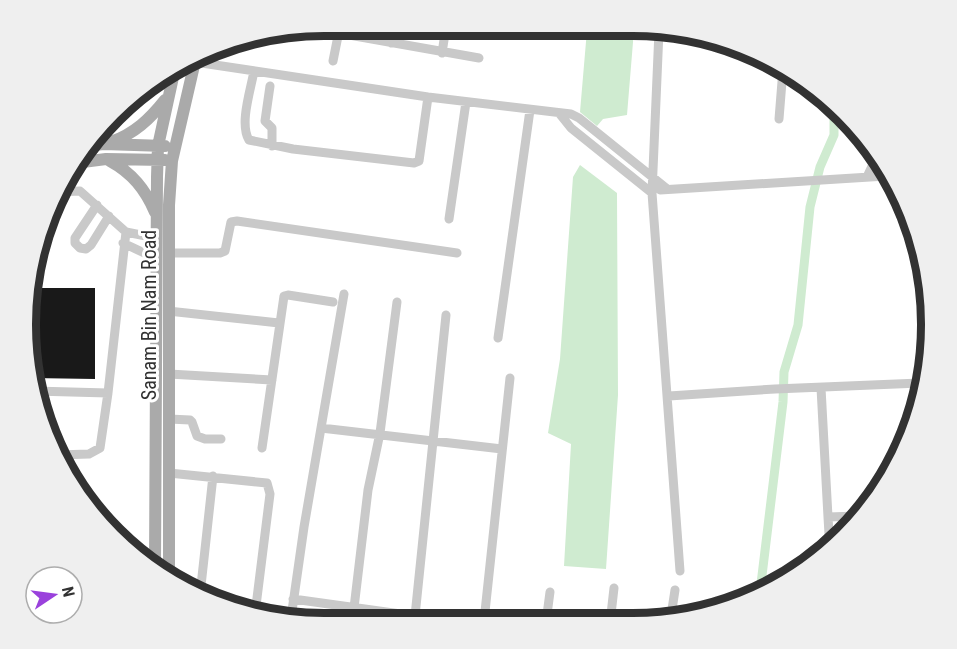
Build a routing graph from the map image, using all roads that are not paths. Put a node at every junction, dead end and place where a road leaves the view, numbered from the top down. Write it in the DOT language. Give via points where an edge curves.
graph roads {
  1 [pos="338,36"];
  2 [pos="365,36"];
  3 [pos="392,36"];
  4 [pos="445,36"];
  5 [pos="659,37"];
  6 [pos="391,43"];
  7 [pos="442,53"];
  8 [pos="479,58"];
  9 [pos="333,61"];
  10 [pos="206,62"];
  11 [pos="194,67"];
  12 [pos="254,71"];
  13 [pos="782,78"];
  14 [pos="172,80"];
  15 [pos="270,86"];
  16 [pos="428,97"];
  17 [pos="168,98"];
  18 [pos="466,102"];
  19 [pos="530,110"];
  20 [pos="559,113"];
  21 [pos="779,119"];
  22 [pos="105,144"];
  23 [pos="100,145"];
  24 [pos="158,146"];
  25 [pos="272,146"];
  26 [pos="175,147"];
  27 [pos="106,159"];
  28 [pos="157,160"];
  29 [pos="87,161"];
  30 [pos="172,161"];
  31 [pos="873,165"];
  32 [pos="880,176"];
  33 [pos="654,177"];
  34 [pos="867,177"];
  35 [pos="666,188"];
  36 [pos="69,192"];
  37 [pos="652,192"];
  38 [pos="97,205"];
  39 [pos="157,215"];
  40 [pos="109,216"];
  41 [pos="450,219"];
  42 [pos="126,232"];
  43 [pos="156,238"];
  44 [pos="123,243"];
  45 [pos="169,253"];
  46 [pos="457,253"];
  47 [pos="155,258"];
  48 [pos="344,294"];
  49 [pos="333,302"];
  50 [pos="397,302"];
  51 [pos="168,311"];
  52 [pos="446,315"];
  53 [pos="279,323"];
  54 [pos="498,338"];
  55 [pos="169,374"];
  56 [pos="510,378"];
  57 [pos="272,381"];
  58 [pos="914,383"];
  59 [pos="821,388"];
  60 [pos="44,391"];
  61 [pos="108,393"];
  62 [pos="669,396"];
  63 [pos="169,418"];
  64 [pos="321,428"];
  65 [pos="380,434"];
  66 [pos="221,439"];
  67 [pos="434,441"];
  68 [pos="262,448"];
  69 [pos="502,449"];
  70 [pos="67,455"];
  71 [pos="169,473"];
  72 [pos="213,476"];
  73 [pos="848,516"];
  74 [pos="828,517"];
  75 [pos="829,534"];
  76 [pos="155,557"];
  77 [pos="170,568"];
  78 [pos="680,571"];
  79 [pos="201,585"];
  80 [pos="614,588"];
  81 [pos="675,590"];
  82 [pos="550,592"];
  83 [pos="293,599"];
  84 [pos="256,604"];
  85 [pos="354,608"];
  86 [pos="292,611"];
  87 [pos="672,611"];
  88 [pos="386,613"];
  89 [pos="418,613"];
  90 [pos="485,613"];
  91 [pos="547,613"];
  92 [pos="611,613"];
  1 -- 9 [label="street"];
  2 -- 6 [label="street"];
  3 -- 6 [label="street"];
  4 -- 7 [label="street"];
  5 -- 33 [label="street"];
  6 -- 7 [label="street"];
  7 -- 8 [label="street"];
  10 -- 12 [label="street"];
  11 -- 26 [label="main road, Sanam Bin Nam Road"];
  12 -- 16 [label="street"];
  12 -- 25 [label="street" via="245,134 249,140"];
  13 -- 21 [label="street"];
  14 -- 17 [label="main road, Sanam Bin Nam Road"];
  15 -- 25 [label="street" via="265,122 272,128"];
  16 -- 18 [label="street"];
  16 -- 25 [label="street" via="419,160 414,163"];
  17 -- 22 [label="main road" via="141,126 124,138"];
  17 -- 24 [label="main road, Sanam Bin Nam Road"];
  18 -- 19 [label="street"];
  18 -- 41 [label="street"];
  19 -- 20 [label="street"];
  19 -- 54 [label="street"];
  20 -- 33 [label="street" via="579,118"];
  20 -- 37 [label="street" via="571,128"];
  22 -- 23 [label="main road"];
  22 -- 24 [label="main road"];
  24 -- 26 [label="main road"];
  24 -- 28 [label="main road, Sanam Bin Nam Road"];
  26 -- 30 [label="main road, Sanam Bin Nam Road"];
  27 -- 28 [label="main road"];
  27 -- 29 [label="main road"];
  27 -- 39 [label="main road" via="125,169 142,187"];
  28 -- 30 [label="main road"];
  28 -- 39 [label="main road, Sanam Bin Nam Road"];
  30 -- 45 [label="main road, Sanam Bin Nam Road"];
  31 -- 34 [label="street"];
  32 -- 34 [label="street"];
  33 -- 35 [label="street"];
  33 -- 37 [label="street"];
  34 -- 35 [label="street"];
  35 -- 37 [label="street"];
  36 -- 38 [label="street" via="80,191"];
  37 -- 62 [label="street"];
  38 -- 40 [label="street"];
  38 -- 40 [label="street" via="75,238 80,248 91,245"];
  39 -- 43 [label="main road, Sanam Bin Nam Road"];
  40 -- 42 [label="street"];
  42 -- 43 [label="street"];
  42 -- 44 [label="street"];
  43 -- 47 [label="main road, Sanam Bin Nam Road"];
  44 -- 47 [label="street"];
  44 -- 61 [label="street"];
  45 -- 46 [label="street" via="225,251 231,222 237,221"];
  45 -- 51 [label="main road, Sanam Bin Nam Road"];
  47 -- 76 [label="main road, Sanam Bin Nam Road"];
  48 -- 64 [label="street"];
  49 -- 53 [label="street" via="284,296"];
  50 -- 65 [label="street"];
  51 -- 53 [label="street"];
  51 -- 55 [label="main road, Sanam Bin Nam Road"];
  52 -- 67 [label="street"];
  53 -- 57 [label="street"];
  55 -- 57 [label="street"];
  55 -- 63 [label="main road, Sanam Bin Nam Road"];
  56 -- 69 [label="street"];
  57 -- 68 [label="street"];
  58 -- 59 [label="street"];
  59 -- 62 [label="street"];
  59 -- 74 [label="street"];
  60 -- 61 [label="street"];
  61 -- 70 [label="street" via="99,448 89,454"];
  62 -- 78 [label="street"];
  63 -- 66 [label="street" via="190,420 195,434 205,439"];
  63 -- 71 [label="main road, Sanam Bin Nam Road"];
  64 -- 65 [label="street"];
  64 -- 83 [label="street"];
  65 -- 67 [label="street"];
  65 -- 85 [label="street" via="368,490"];
  67 -- 69 [label="street"];
  67 -- 89 [label="street"];
  69 -- 90 [label="street"];
  71 -- 72 [label="street"];
  71 -- 77 [label="main road, Sanam Bin Nam Road"];
  72 -- 79 [label="street"];
  72 -- 84 [label="street" via="265,481 268,486"];
  73 -- 74 [label="street"];
  74 -- 75 [label="street"];
  80 -- 92 [label="street"];
  81 -- 87 [label="street"];
  82 -- 91 [label="street"];
  83 -- 85 [label="street"];
  83 -- 86 [label="street"];
  85 -- 88 [label="street"];
}
